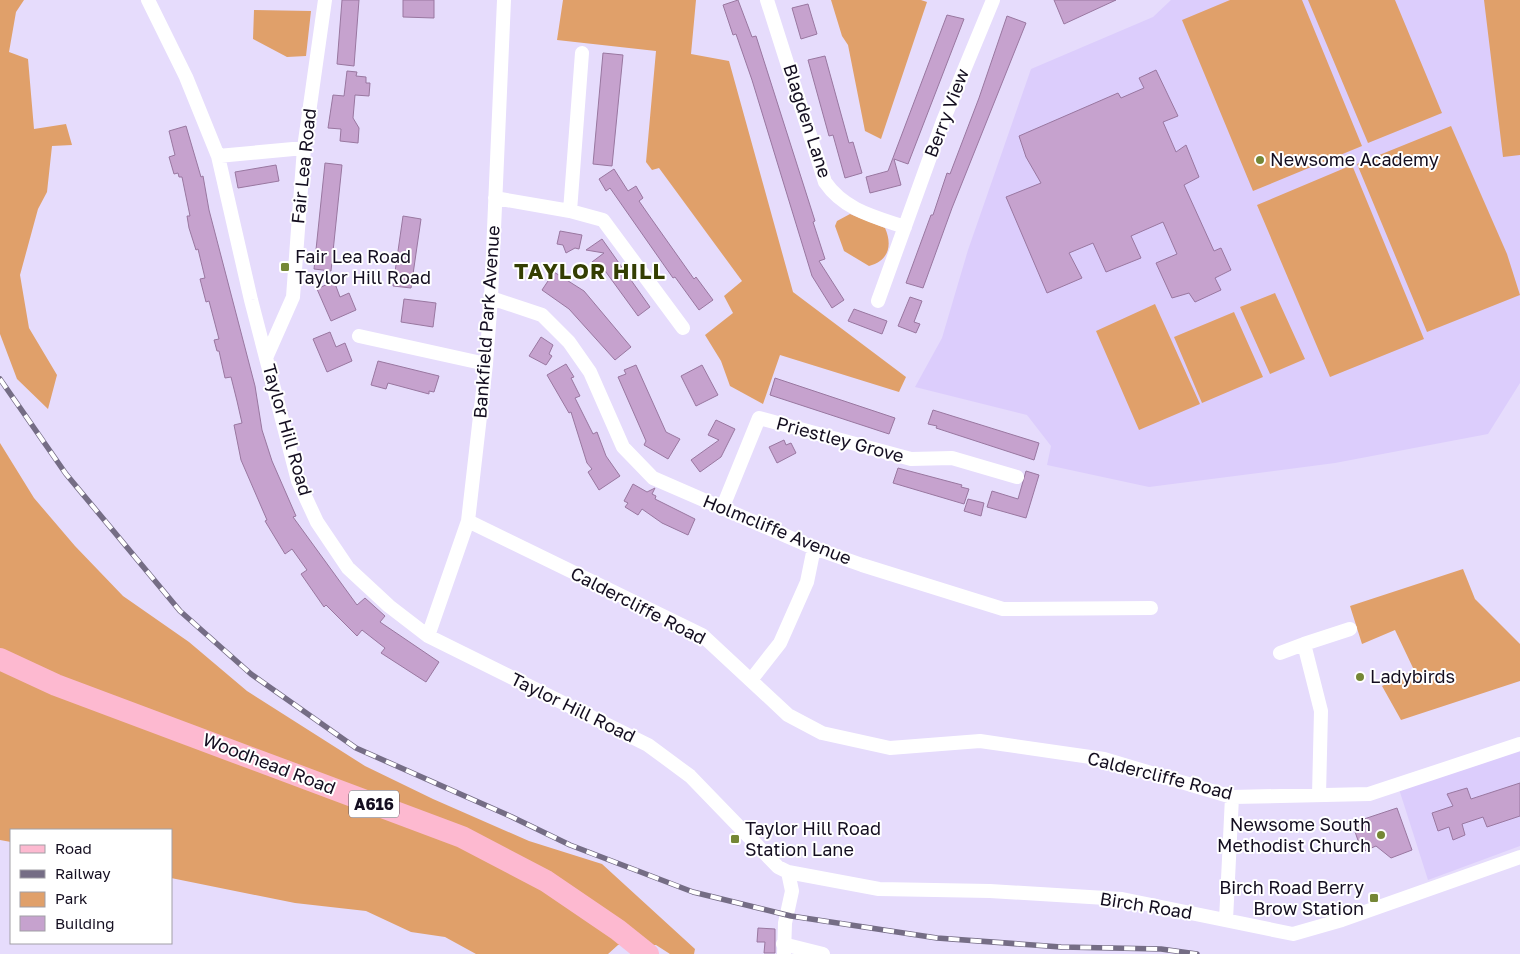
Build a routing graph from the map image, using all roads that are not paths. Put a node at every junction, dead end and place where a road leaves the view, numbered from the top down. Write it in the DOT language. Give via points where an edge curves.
graph roads {
  1 [pos="148,0"];
  2 [pos="325,0"];
  3 [pos="504,0"];
  4 [pos="767,0"];
  5 [pos="993,0"];
  6 [pos="582,53"];
  7 [pos="304,148"];
  8 [pos="218,156"];
  9 [pos="495,198"];
  10 [pos="570,211"];
  11 [pos="905,227"];
  12 [pos="491,298"];
  13 [pos="878,301"];
  14 [pos="683,328"];
  15 [pos="359,336"];
  16 [pos="266,358"];
  17 [pos="486,364"];
  18 [pos="1017,476"];
  19 [pos="722,509"];
  20 [pos="468,522"];
  21 [pos="814,548"];
  22 [pos="1151,608"];
  23 [pos="1350,630"];
  24 [pos="428,636"];
  25 [pos="1304,644"];
  26 [pos="1280,653"];
  27 [pos="0,659"];
  28 [pos="751,680"];
  29 [pos="1520,744"];
  30 [pos="1319,795"];
  31 [pos="1232,797"];
  32 [pos="1520,857"];
  33 [pos="788,872"];
  34 [pos="1226,920"];
  35 [pos="641,948"];
  36 [pos="784,949"];
  37 [pos="824,954"];
  1 -- 8 [label="street, Taylor Hill Road" via="186,77"];
  2 -- 7 [label="street, Fair Lea Road"];
  3 -- 9 [label="street, Bankfield Park Avenue"];
  4 -- 11 [label="street, Blagden Lane" via="825,182 846,204"];
  5 -- 11 [label="street, Berry View" via="943,122"];
  6 -- 10 [label="street" via="574,76"];
  7 -- 8 [label="street"];
  7 -- 16 [label="street, Fair Lea Road" via="293,297"];
  8 -- 16 [label="street, Taylor Hill Road"];
  9 -- 10 [label="street"];
  9 -- 12 [label="street, Bankfield Park Avenue"];
  10 -- 14 [label="street" via="597,217 608,225"];
  11 -- 13 [label="street, Berry View"];
  12 -- 17 [label="street, Bankfield Park Avenue"];
  12 -- 19 [label="street, Holmcliffe Avenue" via="542,315 569,342 590,372 623,447 652,478"];
  15 -- 17 [label="street"];
  16 -- 24 [label="street, Taylor Hill Road" via="298,481 317,522 348,568 388,606"];
  17 -- 20 [label="street, Bankfield Park Avenue"];
  18 -- 19 [label="street, Priestley Grove" via="952,458 911,460 759,418"];
  19 -- 21 [label="street, Holmcliffe Avenue"];
  20 -- 24 [label="street, Bankfield Park Avenue"];
  20 -- 28 [label="street, Caldercliffe Road" via="702,635"];
  21 -- 22 [label="street, Holmcliffe Avenue" via="1004,609"];
  21 -- 28 [label="street" via="807,582 780,643"];
  23 -- 25 [label="street"];
  24 -- 33 [label="street, Taylor Hill Road" via="648,744 690,776 770,861"];
  25 -- 26 [label="street"];
  25 -- 30 [label="street" via="1321,711"];
  27 -- 35 [label="main road, Woodhead Road / A616" via="56,685 462,837 546,881"];
  28 -- 31 [label="street, Caldercliffe Road" via="788,715 822,733 890,748 980,741 1104,759"];
  29 -- 30 [label="street, Caldercliffe Road" via="1370,794"];
  30 -- 31 [label="street, Caldercliffe Road"];
  31 -- 34 [label="street"];
  32 -- 34 [label="street, Birch Road" via="1351,917 1293,934"];
  33 -- 34 [label="street, Birch Road" via="879,888 1122,899"];
  33 -- 36 [label="street" via="792,891 785,923"];
  36 -- 37 [label="street"];
}
